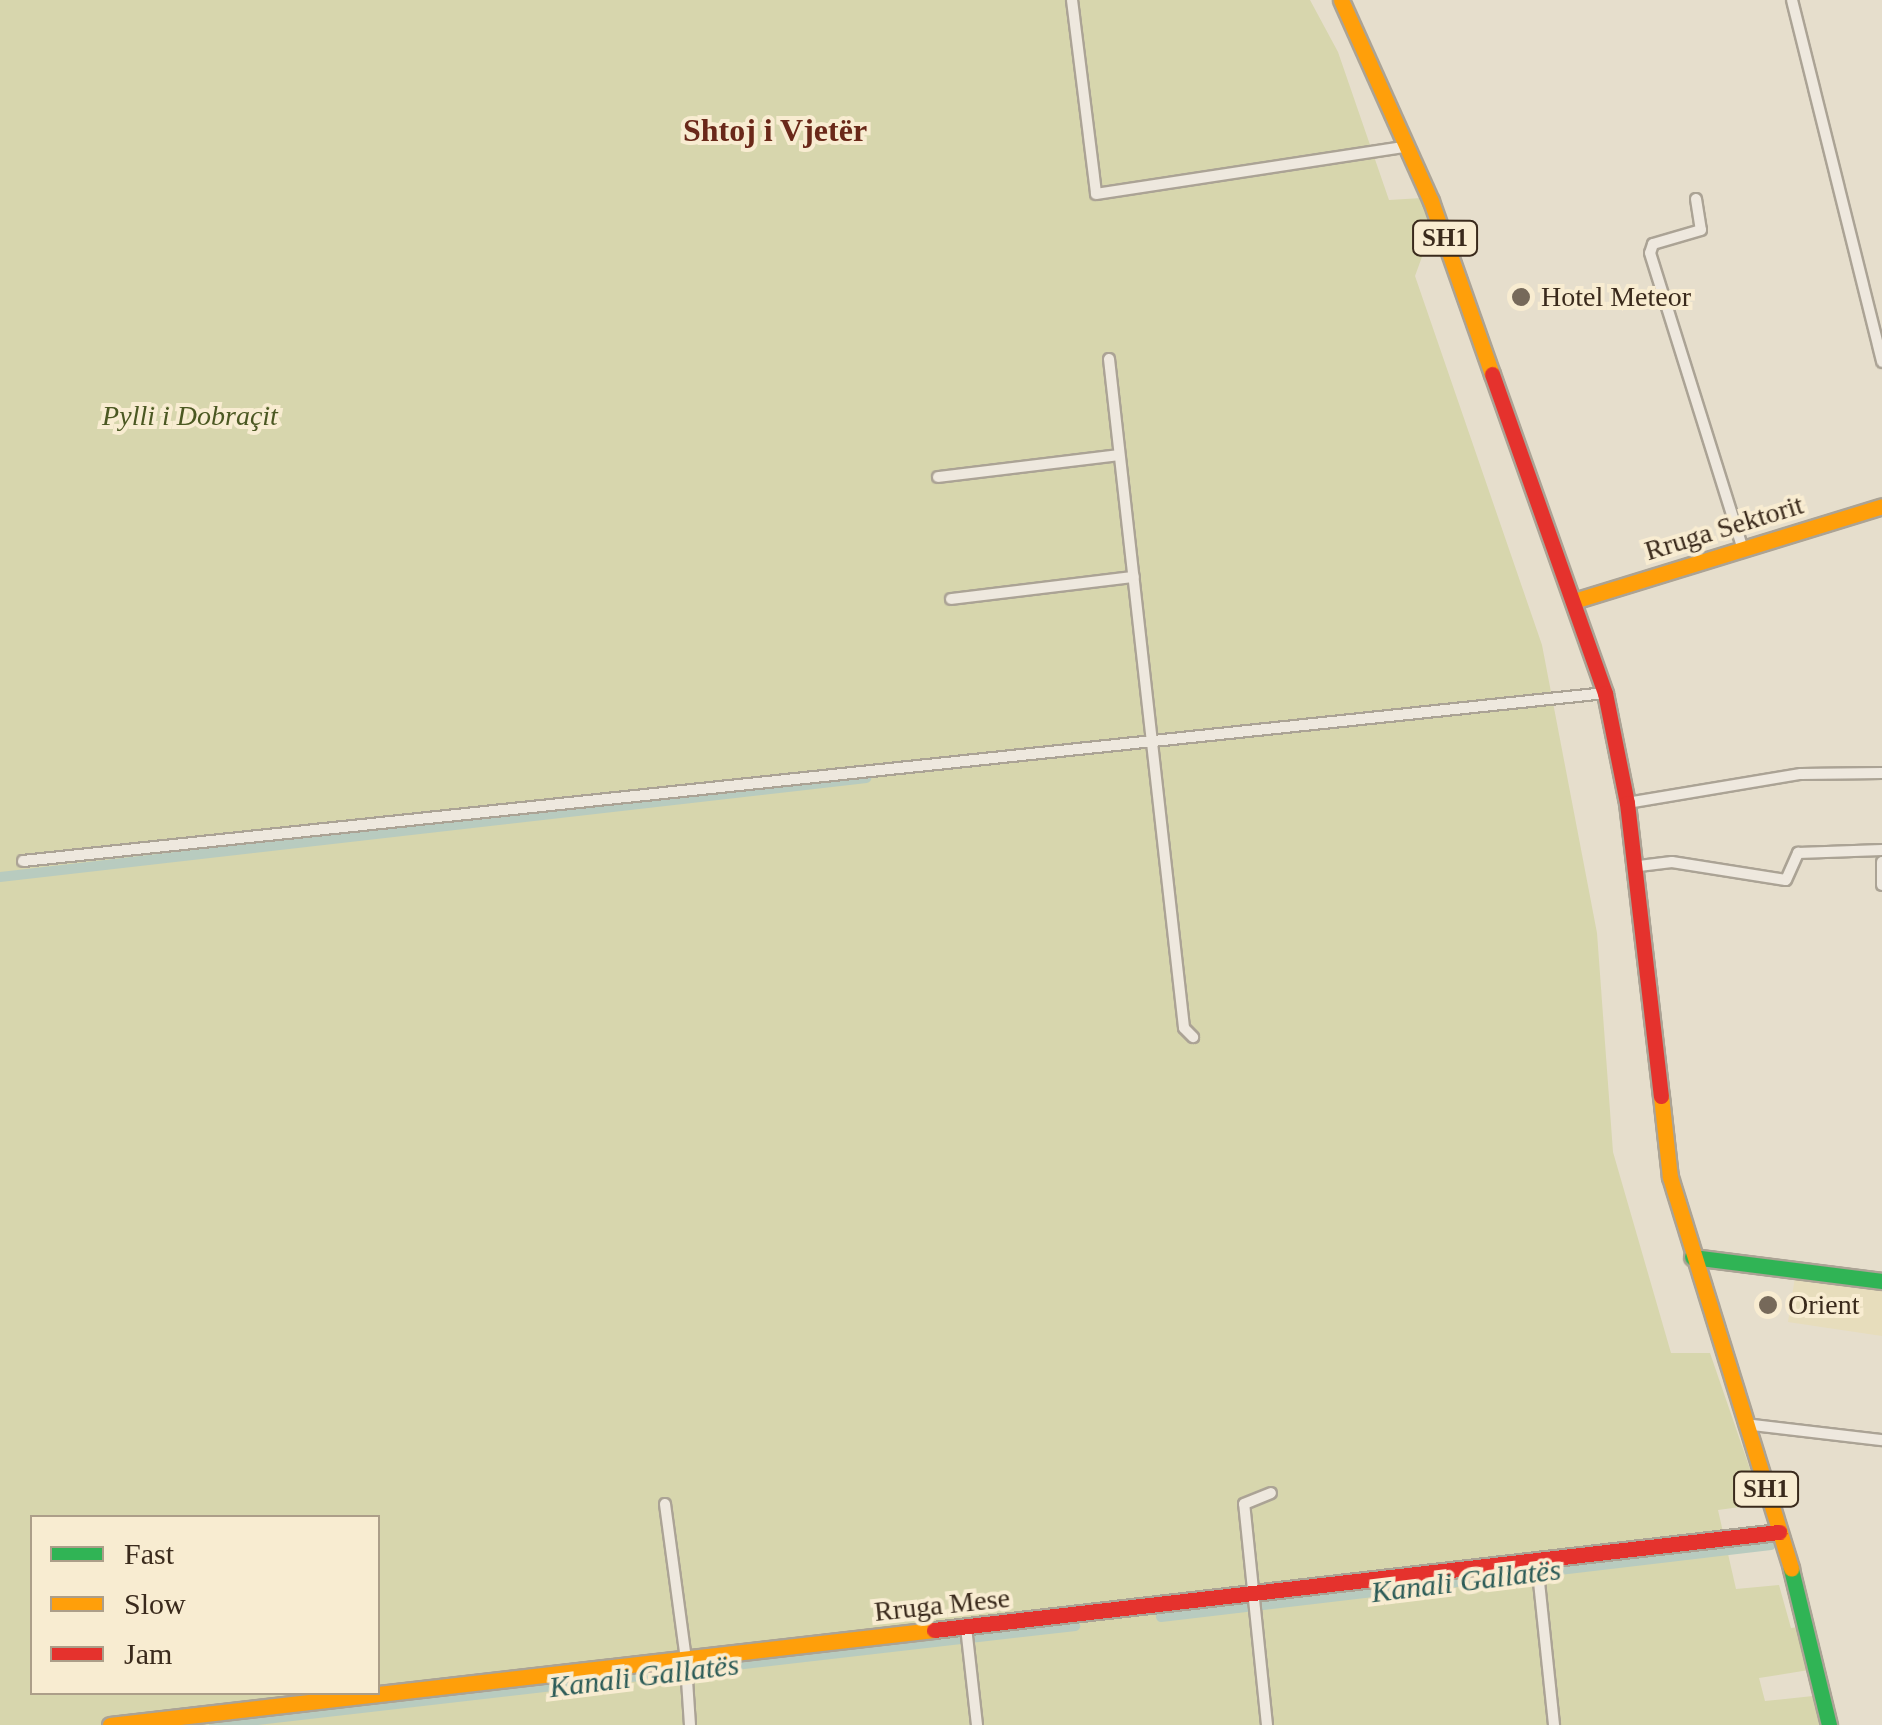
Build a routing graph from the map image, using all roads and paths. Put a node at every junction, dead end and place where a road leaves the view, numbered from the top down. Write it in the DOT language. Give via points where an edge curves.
graph roads {
  1 [pos="1072,0"];
  2 [pos="1341,0"];
  3 [pos="1792,0"];
  4 [pos="1409,146"];
  5 [pos="1696,199"];
  6 [pos="1109,359"];
  7 [pos="1882,362"];
  8 [pos="1120,455"];
  9 [pos="938,477"];
  10 [pos="1882,506"];
  11 [pos="1743,548"];
  12 [pos="1134,577"];
  13 [pos="950,599"];
  14 [pos="1577,600"];
  15 [pos="1605,693"];
  16 [pos="1154,738"];
  17 [pos="1882,774"];
  18 [pos="1633,802"];
  19 [pos="1882,850"];
  20 [pos="23,861"];
  21 [pos="1882,862"];
  22 [pos="1640,866"];
  23 [pos="1882,886"];
  24 [pos="1646,981"];
  25 [pos="1193,1038"];
  26 [pos="1692,1256"];
  27 [pos="1882,1281"];
  28 [pos="1745,1424"];
  29 [pos="1882,1440"];
  30 [pos="1271,1492"];
  31 [pos="665,1504"];
  32 [pos="1779,1532"];
  33 [pos="1536,1567"];
  34 [pos="1252,1598"];
  35 [pos="966,1631"];
  36 [pos="686,1667"];
  37 [pos="110,1725"];
  38 [pos="690,1725"];
  39 [pos="978,1725"];
  40 [pos="1267,1725"];
  41 [pos="1554,1725"];
  42 [pos="1828,1725"];
  1 -- 4 [label="street" via="1096,194"];
  2 -- 4 [label="main road, SH1"];
  3 -- 7 [label="street"];
  4 -- 14 [label="main road, SH1"];
  5 -- 11 [label="street" via="1699,232 1653,244 1650,253"];
  6 -- 8 [label="street"];
  8 -- 9 [label="street"];
  8 -- 12 [label="street"];
  10 -- 11 [label="main road, Rruga Sektorit"];
  11 -- 14 [label="main road, Rruga Sektorit"];
  12 -- 13 [label="street"];
  12 -- 16 [label="street"];
  14 -- 15 [label="main road, SH1"];
  14 -- 18 [label="main road, SH1" via="1620,723"];
  15 -- 16 [label="street" via="1192,741"];
  15 -- 24 [label="main road, SH1" via="1621,760"];
  16 -- 20 [label="street"];
  16 -- 25 [label="street" via="1184,1028"];
  17 -- 18 [label="street" via="1801,774"];
  18 -- 22 [label="main road, SH1"];
  19 -- 22 [label="street" via="1798,853 1786,880 1672,862"];
  21 -- 23 [label="street"];
  22 -- 24 [label="main road, SH1"];
  24 -- 26 [label="main road, SH1" via="1664,1141"];
  26 -- 27 [label="main road"];
  26 -- 28 [label="main road, SH1"];
  28 -- 29 [label="street"];
  28 -- 32 [label="main road, SH1"];
  30 -- 34 [label="street" via="1244,1504"];
  31 -- 36 [label="street"];
  32 -- 33 [label="main road, Rruga Mese"];
  32 -- 42 [label="main road, SH1"];
  33 -- 34 [label="main road, Rruga Mese"];
  33 -- 41 [label="street"];
  34 -- 35 [label="main road, Rruga Mese"];
  34 -- 40 [label="street"];
  35 -- 36 [label="main road, Rruga Mese"];
  35 -- 39 [label="street"];
  36 -- 37 [label="main road, Rruga Mese"];
  36 -- 38 [label="street"];
}
